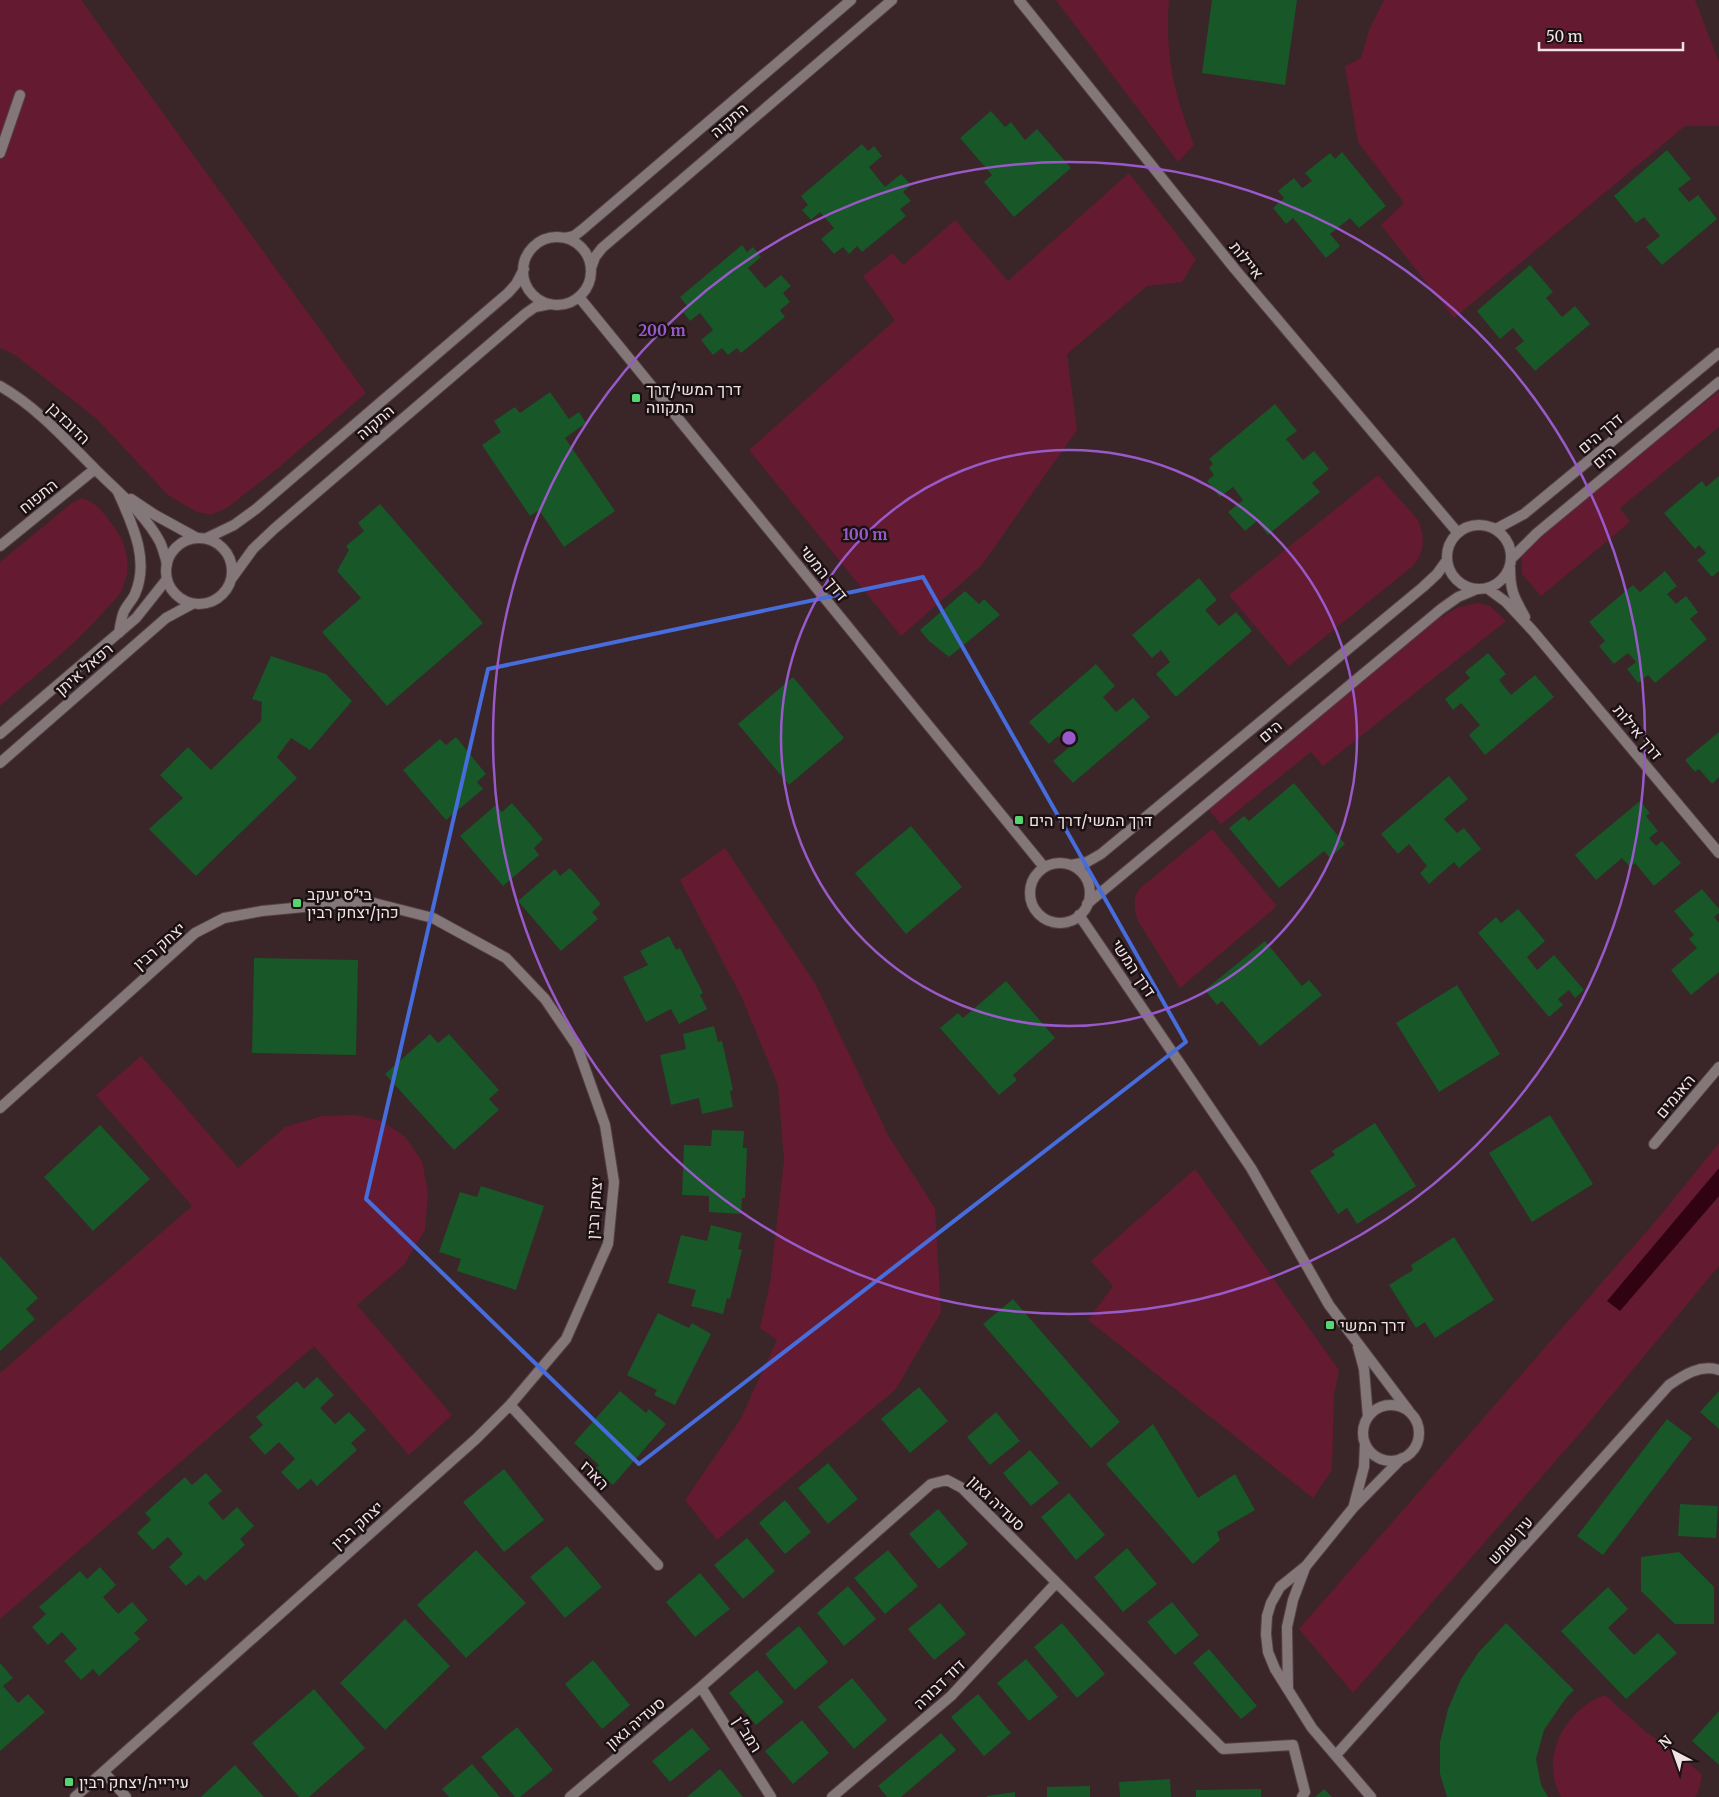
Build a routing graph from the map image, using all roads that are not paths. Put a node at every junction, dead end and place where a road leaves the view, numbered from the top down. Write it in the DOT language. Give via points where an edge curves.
graph roads {
  1 [pos="851,0"];
  2 [pos="892,0"];
  3 [pos="1019,0"];
  4 [pos="20,95"];
  5 [pos="0,153"];
  6 [pos="565,238"];
  7 [pos="591,268"];
  8 [pos="524,269"];
  9 [pos="580,296"];
  10 [pos="550,304"];
  11 [pos="1719,353"];
  12 [pos="1719,382"];
  13 [pos="0,386"];
  14 [pos="95,469"];
  15 [pos="116,490"];
  16 [pos="1496,529"];
  17 [pos="1458,533"];
  18 [pos="202,538"];
  19 [pos="0,546"];
  20 [pos="1447,560"];
  21 [pos="1511,562"];
  22 [pos="167,564"];
  23 [pos="232,578"];
  24 [pos="167,579"];
  25 [pos="1482,589"];
  26 [pos="192,604"];
  27 [pos="1533,630"];
  28 [pos="119,633"];
  29 [pos="0,734"];
  30 [pos="0,763"];
  31 [pos="1719,853"];
  32 [pos="1071,865"];
  33 [pos="1044,867"];
  34 [pos="1087,904"];
  35 [pos="1080,915"];
  36 [pos="1719,1067"];
  37 [pos="0,1108"];
  38 [pos="1654,1144"];
  39 [pos="1356,1341"];
  40 [pos="1719,1370"];
  41 [pos="510,1406"];
  42 [pos="1409,1411"];
  43 [pos="1368,1417"];
  44 [pos="1365,1442"];
  45 [pos="1402,1458"];
  46 [pos="1353,1508"];
  47 [pos="658,1565"];
  48 [pos="1306,1566"];
  49 [pos="1056,1583"];
  50 [pos="701,1687"];
  51 [pos="1288,1689"];
  52 [pos="1336,1755"];
  53 [pos="104,1772"];
  54 [pos="75,1797"];
  55 [pos="126,1797"];
  56 [pos="570,1797"];
  57 [pos="770,1797"];
  58 [pos="832,1797"];
  59 [pos="1302,1797"];
  60 [pos="1371,1797"];
  1 -- 6 [label="street, התקוה" via="583,229"];
  2 -- 7 [label="street, התקוה" via="602,248"];
  3 -- 17 [label="street, איילות" via="1234,268"];
  4 -- 5 [label="street"];
  6 -- 7 [label="street" via="583,249"];
  6 -- 8 [label="street" via="549,238 535,245 526,258"];
  7 -- 9 [label="street" via="589,283"];
  8 -- 10 [label="street" via="528,289 535,297"];
  8 -- 18 [label="street, התקוה" via="508,293 256,509 234,525"];
  9 -- 10 [label="street" via="565,304"];
  9 -- 33 [label="street, דדך המשי"];
  10 -- 23 [label="street, התקוה" via="535,307 526,314 296,510 253,549"];
  11 -- 16 [label="street, דרך הים" via="1524,514"];
  12 -- 21 [label="street, הים" via="1536,533"];
  13 -- 14 [label="street, הדובדבן" via="38,413"];
  14 -- 15 [label="street, הדובדבן"];
  14 -- 19 [label="street, התפוח"];
  15 -- 18 [label="street, הדובדבן" via="155,515"];
  15 -- 22 [label="street, הדובדבן" via="159,540"];
  15 -- 28 [label="street" via="136,533 140,552 135,593 123,613"];
  16 -- 17 [label="street" via="1476,525"];
  16 -- 21 [label="street" via="1507,540"];
  17 -- 20 [label="street" via="1449,546"];
  18 -- 22 [label="street" via="187,540 178,546"];
  18 -- 23 [label="street" via="221,545 228,553"];
  20 -- 25 [label="street" via="1458,582"];
  20 -- 32 [label="street, הים" via="1423,587 1100,854 1087,862"];
  21 -- 25 [label="street" via="1500,582"];
  21 -- 27 [label="street" via="1513,595"];
  22 -- 24 [label="street"];
  23 -- 26 [label="street" via="217,599 207,604"];
  24 -- 26 [label="street" via="174,593"];
  24 -- 28 [label="street, רפאל איתן" via="136,618"];
  25 -- 27 [label="street" via="1506,602"];
  25 -- 34 [label="street, הים" via="1458,597 1441,609"];
  26 -- 30 [label="street, רפאל איתן" via="166,618"];
  27 -- 31 [label="street, דרך אילות"];
  28 -- 29 [label="street, רפאל איתן"];
  32 -- 33 [label="street" via="1057,863"];
  32 -- 34 [label="street" via="1087,881 1090,890"];
  33 -- 35 [label="street" via="1031,886 1034,908 1053,922 1067,922"];
  34 -- 35 [label="street"];
  35 -- 39 [label="street, דרך המשי" via="1251,1168 1329,1305"];
  36 -- 38 [label="street, האגמים"];
  37 -- 41 [label="street, יצחק רבין" via="195,933 224,918 366,901 433,918 506,958 545,999 577,1046 605,1125 614,1182 608,1244 566,1338"];
  39 -- 42 [label="street, דרך המשי"];
  39 -- 43 [label="street, דרך המשי" via="1364,1369"];
  40 -- 52 [label="street, עין שמש" via="1689,1372 1669,1385"];
  41 -- 47 [label="street, הארז"];
  41 -- 53 [label="street, יצחק רבין"];
  42 -- 43 [label="street" via="1401,1406 1383,1406"];
  42 -- 45 [label="street" via="1419,1427 1419,1437 1416,1446"];
  43 -- 44 [label="street" via="1364,1425"];
  44 -- 45 [label="street" via="1376,1456 1385,1460"];
  44 -- 46 [label="street" via="1362,1476"];
  45 -- 46 [label="street"];
  46 -- 48 [label="street"];
  48 -- 51 [label="street" via="1287,1627"];
  48 -- 51 [label="street" via="1280,1587 1267,1616 1268,1652"];
  49 -- 50 [label="street, סעדיה גאון" via="962,1488 947,1480 931,1484"];
  49 -- 58 [label="street, דוד דבורה" via="951,1696"];
  49 -- 59 [label="street, סעדיה גאון" via="1223,1749 1293,1745 1305,1792"];
  50 -- 56 [label="street, סעדיה גאון"];
  50 -- 57 [label="street, רמב\"ן"];
  51 -- 52 [label="street" via="1312,1728"];
  52 -- 60 [label="street"];
  53 -- 54 [label="street, יצחק רבין"];
  53 -- 55 [label="street"];
}
